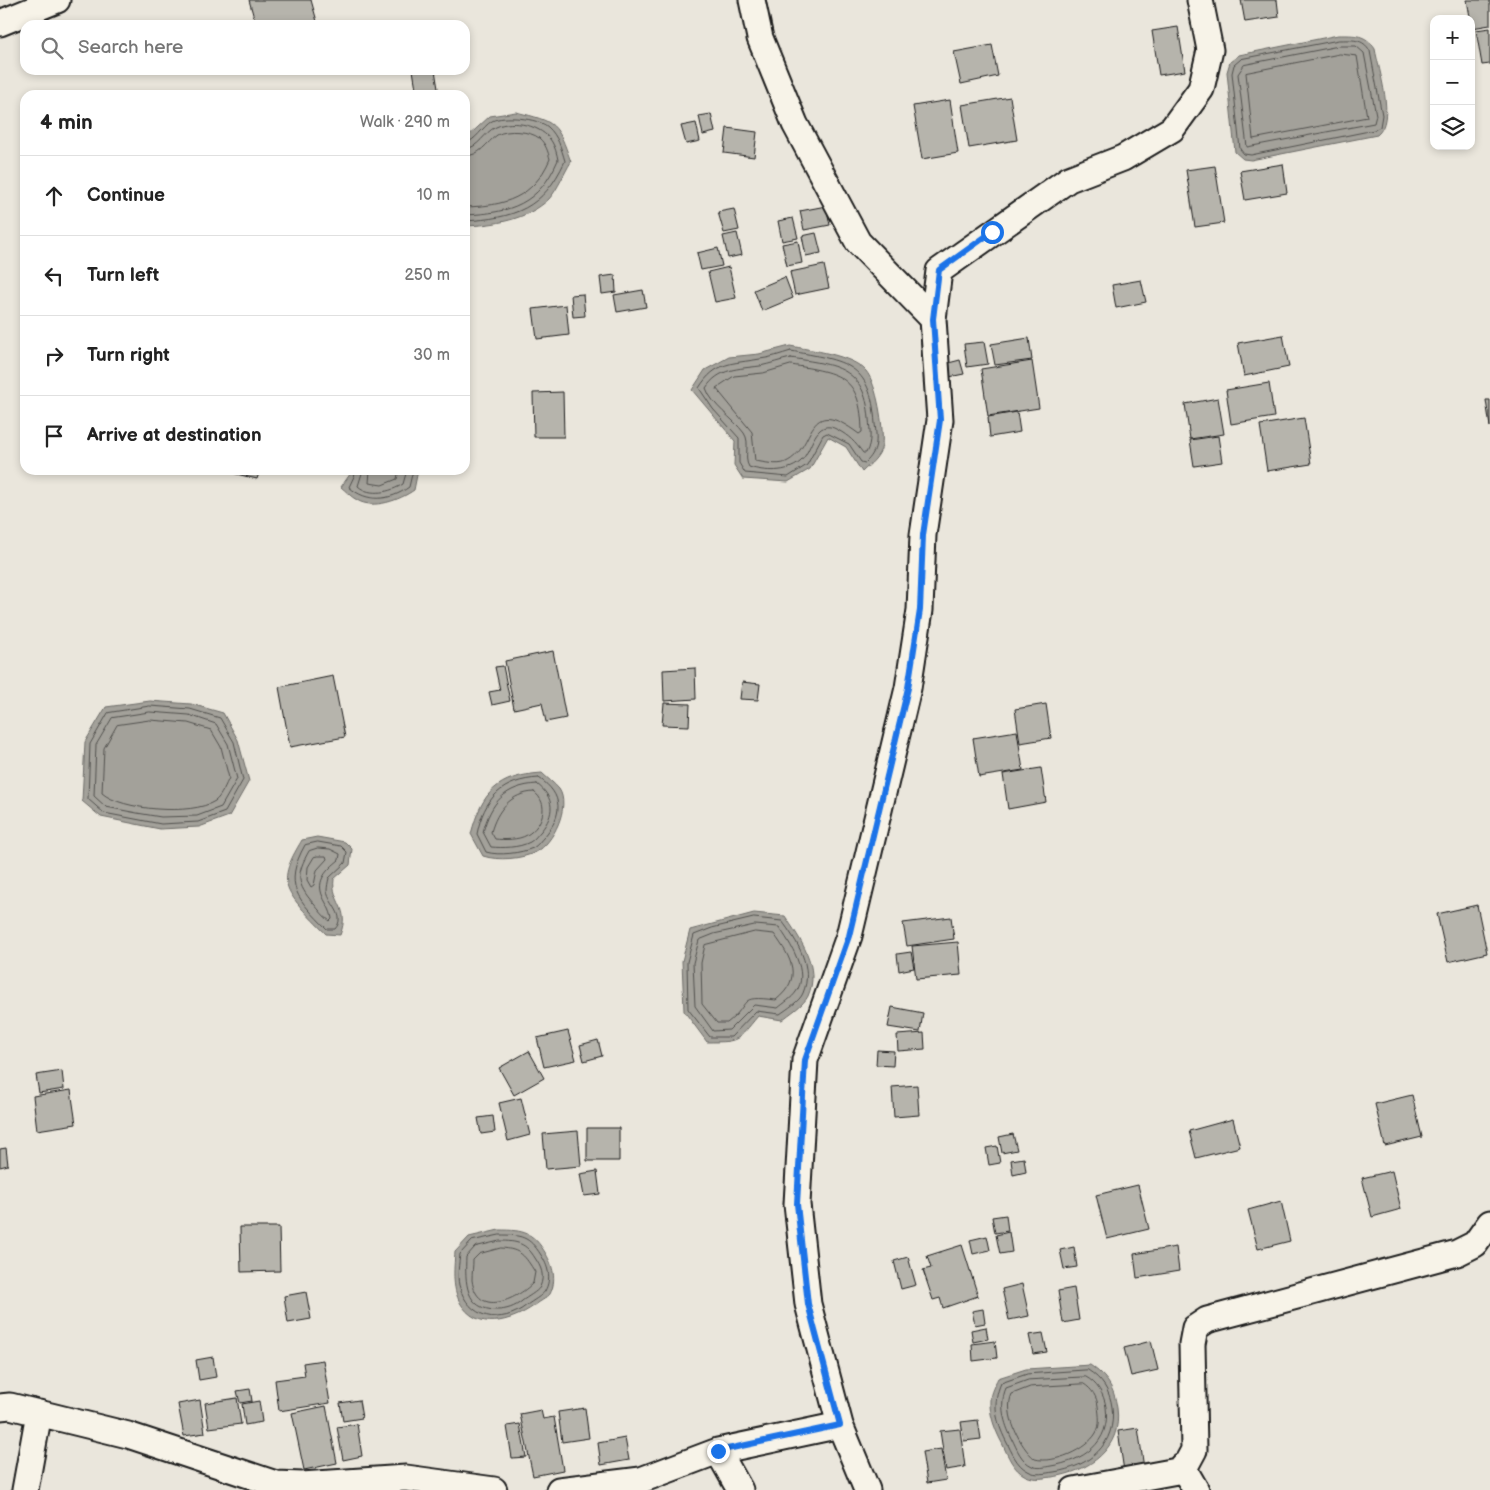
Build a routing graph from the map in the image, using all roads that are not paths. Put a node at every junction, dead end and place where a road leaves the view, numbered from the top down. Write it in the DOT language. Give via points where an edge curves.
graph roads {
  1 [pos="57,0"];
  2 [pos="752,0"];
  3 [pos="1200,0"];
  4 [pos="0,23"];
  5 [pos="933,319"];
  6 [pos="1490,1222"];
  7 [pos="0,1407"];
  8 [pos="40,1413"];
  9 [pos="840,1425"];
  10 [pos="718,1451"];
  11 [pos="1182,1466"];
  12 [pos="25,1490"];
  13 [pos="494,1490"];
  14 [pos="559,1490"];
  15 [pos="740,1490"];
  16 [pos="867,1490"];
  17 [pos="1074,1490"];
  18 [pos="1196,1490"];
  1 -- 4 [label="street"];
  2 -- 5 [label="street" via="760,38 795,124 858,242"];
  3 -- 5 [label="street" via="1210,50 1201,89 1172,129 1123,158 1069,179 939,270"];
  5 -- 9 [label="street" via="940,420 923,535 920,610 908,688 849,936 805,1060 797,1204 808,1304"];
  6 -- 11 [label="street" via="1475,1244 1457,1253 1207,1320 1195,1328 1192,1344 1194,1450"];
  7 -- 8 [label="street"];
  8 -- 12 [label="street"];
  8 -- 13 [label="street" via="128,1435 276,1484 406,1478"];
  9 -- 10 [label="street"];
  9 -- 16 [label="street"];
  10 -- 14 [label="street" via="642,1480"];
  10 -- 15 [label="street"];
  11 -- 17 [label="street" via="1176,1470"];
  11 -- 18 [label="street"];
}
